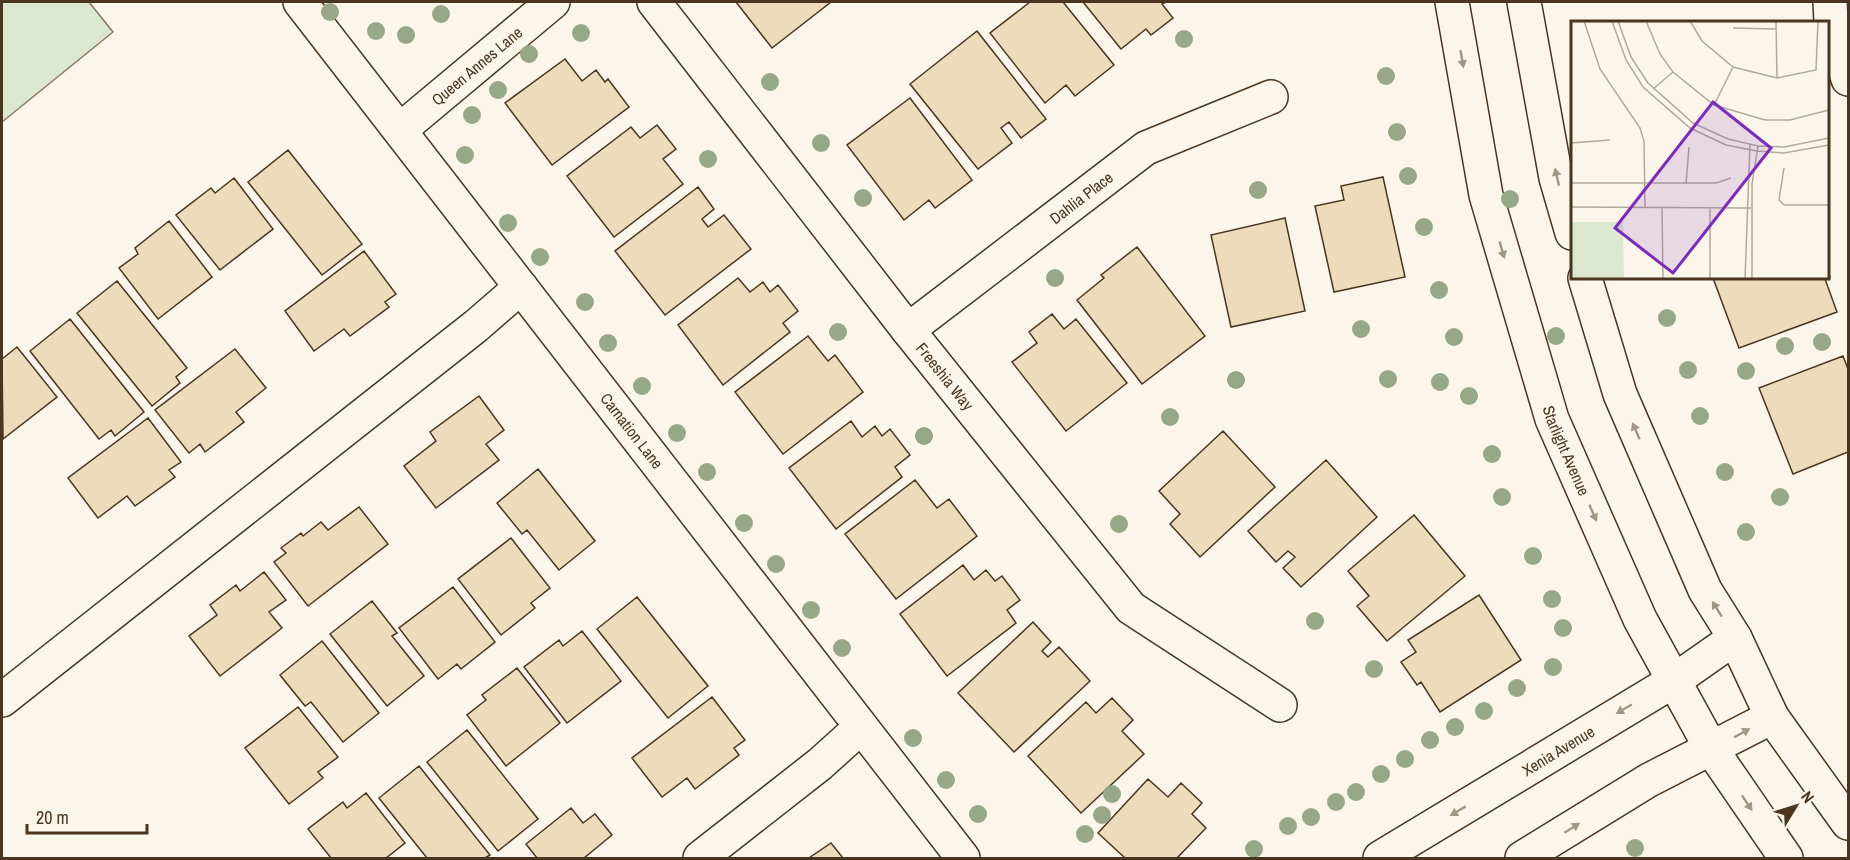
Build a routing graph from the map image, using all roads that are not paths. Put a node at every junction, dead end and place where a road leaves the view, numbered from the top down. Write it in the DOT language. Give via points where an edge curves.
graph roads {
  1 [pos="300,2"];
  2 [pos="553,2"];
  3 [pos="654,2"];
  4 [pos="1452,2"];
  5 [pos="1524,2"];
  6 [pos="1836,14"];
  7 [pos="1848,79"];
  8 [pos="1271,97"];
  9 [pos="400,130"];
  10 [pos="1571,230"];
  11 [pos="1585,279"];
  12 [pos="521,287"];
  13 [pos="909,330"];
  14 [pos="1735,638"];
  15 [pos="1675,680"];
  16 [pos="2,700"];
  17 [pos="1280,705"];
  18 [pos="1772,717"];
  19 [pos="861,727"];
  20 [pos="1712,750"];
  21 [pos="1848,824"];
  22 [pos="699,858"];
  23 [pos="963,858"];
  24 [pos="1380,858"];
  25 [pos="1522,858"];
  26 [pos="1786,858"];
  1 -- 9 [label="street, Carnation Lane"];
  2 -- 9 [label="street, Queen Annes Lane"];
  3 -- 13 [label="street, Freeshia Way"];
  4 -- 15 [label="street, Starlight Avenue, one-way" via="1486,195 1552,419 1640,619"];
  10 -- 5 [label="street, one-way" via="1556,178"];
  6 -- 7 [label="street"];
  8 -- 13 [label="street, Dahlia Place" via="1146,148"];
  9 -- 12 [label="street, Carnation Lane"];
  14 -- 11 [label="street, one-way" via="1705,590 1620,394"];
  12 -- 16 [label="street"];
  12 -- 19 [label="street, Carnation Lane"];
  13 -- 17 [label="street, Freeshia Way" via="1131,608"];
  14 -- 15 [label="street, Xenia Avenue"];
  14 -- 18 [label="street"];
  15 -- 20 [label="street, Starlight Avenue"];
  15 -- 24 [label="street, Xenia Avenue, one-way"];
  20 -- 18 [label="street, one-way"];
  18 -- 21 [label="street"];
  19 -- 22 [label="street"];
  19 -- 23 [label="street, Carnation Lane"];
  25 -- 20 [label="street, one-way" via="1649,780"];
  20 -- 26 [label="street, Starlight Avenue, one-way"];
}
